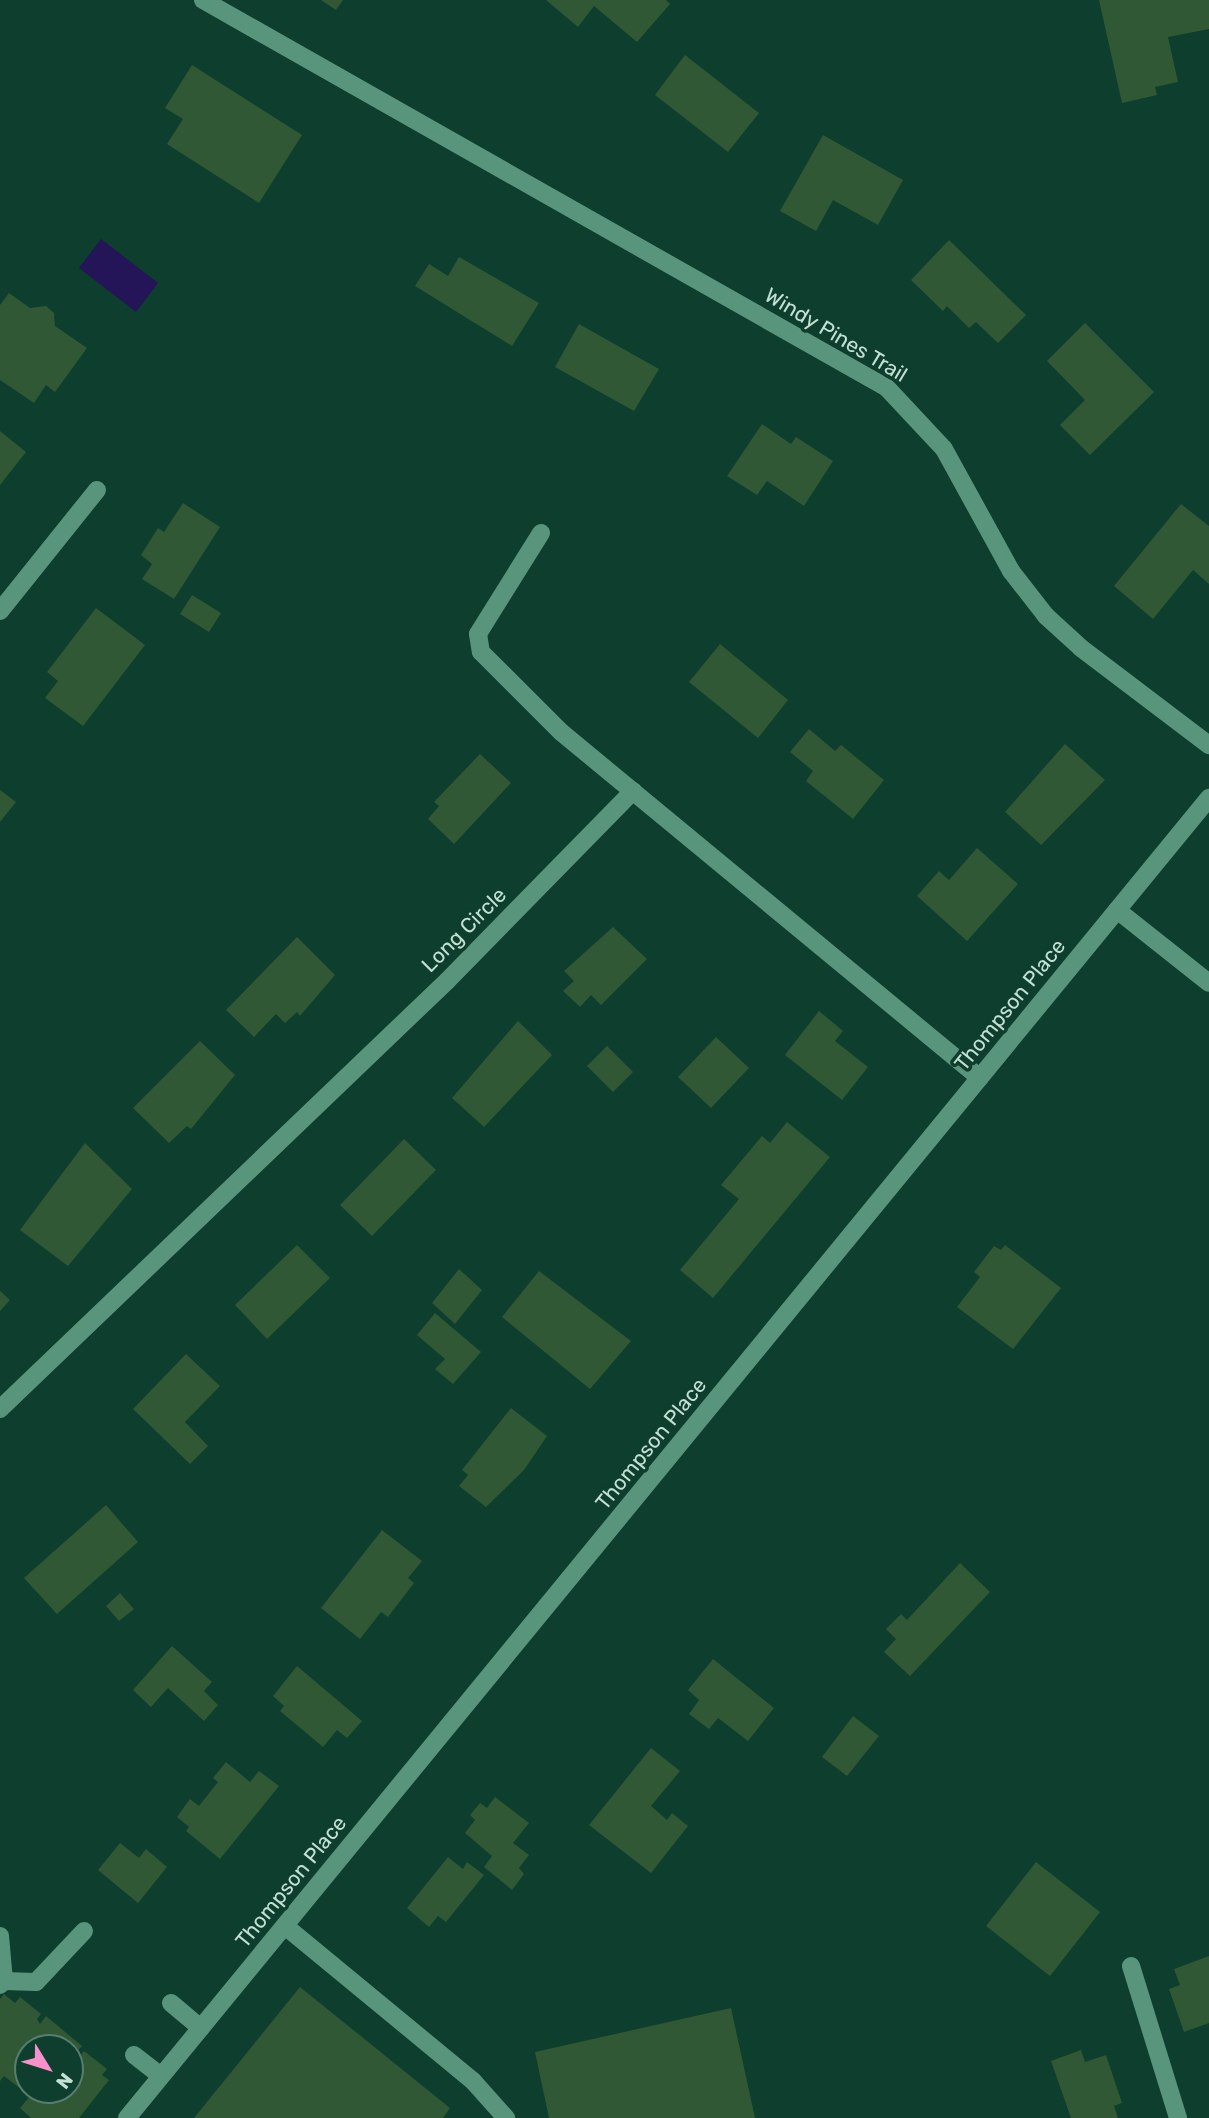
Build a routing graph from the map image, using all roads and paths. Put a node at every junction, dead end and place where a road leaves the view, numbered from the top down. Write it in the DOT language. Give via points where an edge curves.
graph roads {
  1 [pos="203,0"];
  2 [pos="97,490"];
  3 [pos="541,533"];
  4 [pos="0,611"];
  5 [pos="1209,745"];
  6 [pos="633,791"];
  7 [pos="1209,798"];
  8 [pos="1117,910"];
  9 [pos="1209,983"];
  10 [pos="980,1078"];
  11 [pos="0,1409"];
  12 [pos="285,1926"];
  13 [pos="84,1931"];
  14 [pos="0,1936"];
  15 [pos="1131,1966"];
  16 [pos="2,1983"];
  17 [pos="172,2003"];
  18 [pos="201,2028"];
  19 [pos="134,2055"];
  20 [pos="162,2077"];
  21 [pos="127,2118"];
  22 [pos="506,2118"];
  23 [pos="1178,2118"];
  1 -- 5 [label="street, Windy Pines Trail" via="887,388 944,449 1011,571 1046,616"];
  2 -- 4 [label="street"];
  3 -- 6 [label="street" via="478,634 481,652 561,732"];
  6 -- 10 [label="street"];
  6 -- 11 [label="street, Long Circle" via="447,981"];
  7 -- 8 [label="street, Thompson Place"];
  8 -- 9 [label="street"];
  8 -- 10 [label="street, Thompson Place"];
  10 -- 12 [label="street, Thompson Place"];
  12 -- 18 [label="street, Thompson Place"];
  12 -- 22 [label="street" via="473,2081"];
  13 -- 16 [label="street" via="36,1982"];
  14 -- 16 [label="street"];
  15 -- 23 [label="street"];
  17 -- 18 [label="street"];
  18 -- 20 [label="street, Thompson Place"];
  19 -- 20 [label="street"];
  20 -- 21 [label="street, Thompson Place"];
}
